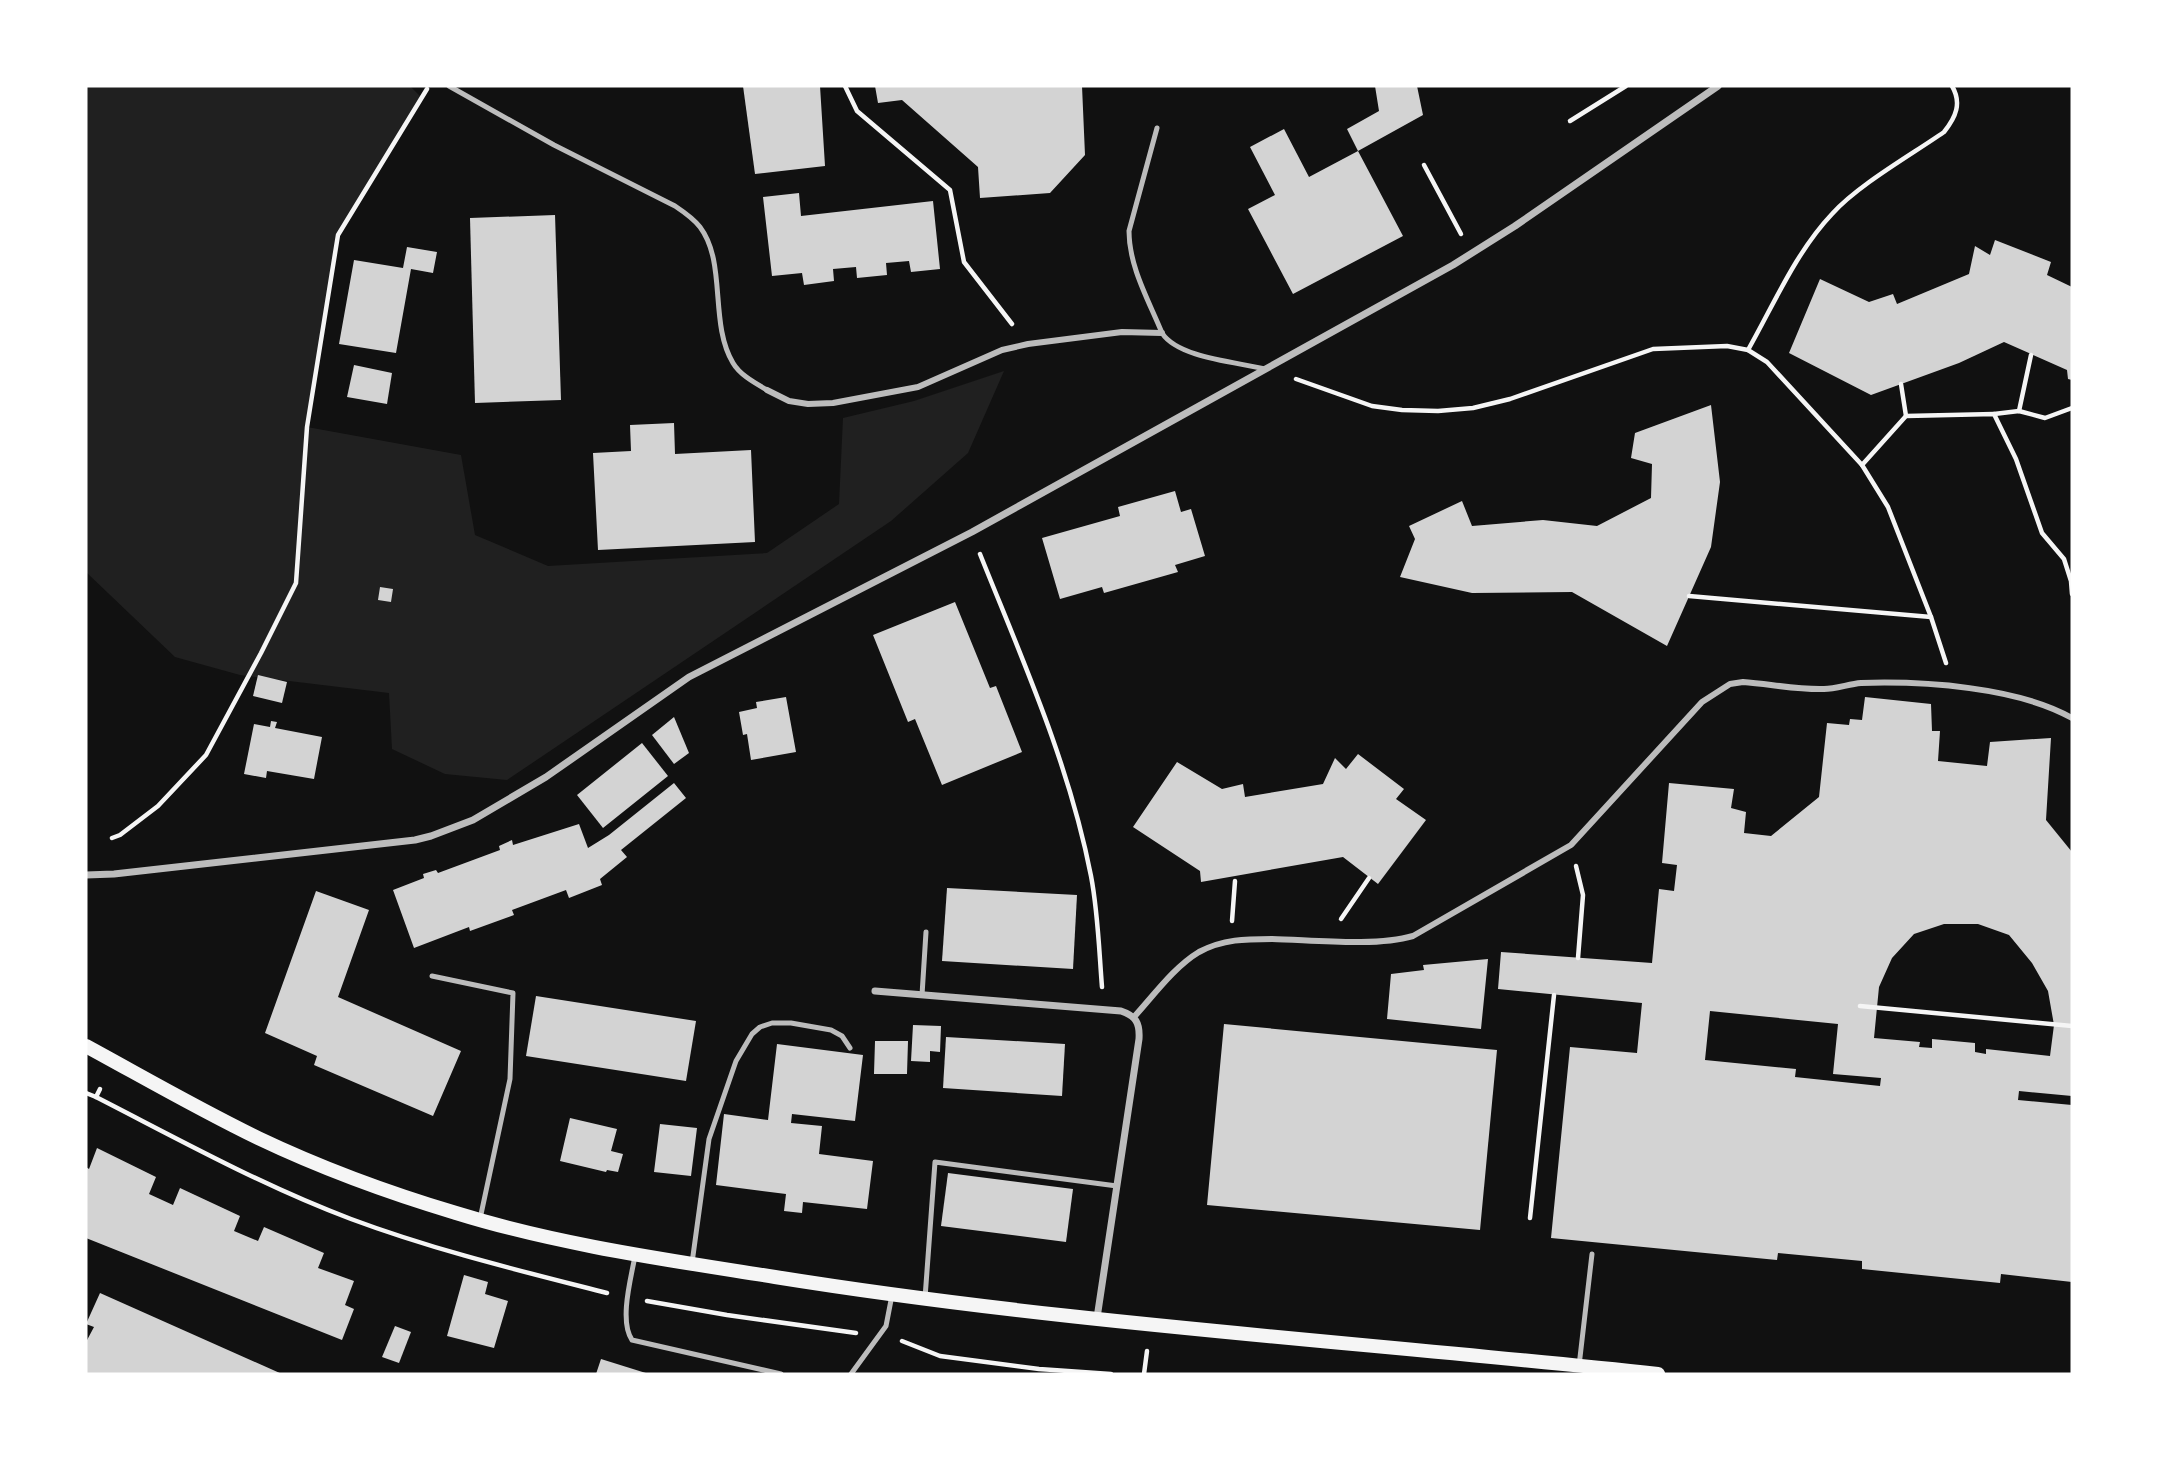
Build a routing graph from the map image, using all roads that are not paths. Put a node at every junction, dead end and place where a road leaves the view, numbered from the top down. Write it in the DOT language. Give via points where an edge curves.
graph roads {
  1 [pos="449,86"];
  2 [pos="1718,86"];
  3 [pos="1157,128"];
  4 [pos="1162,334"];
  5 [pos="1265,369"];
  6 [pos="767,390"];
  7 [pos="2072,718"];
  8 [pos="86,875"];
  9 [pos="926,932"];
  10 [pos="432,976"];
  11 [pos="875,991"];
  12 [pos="922,995"];
  13 [pos="1134,1017"];
  14 [pos="86,1046"];
  15 [pos="850,1048"];
  16 [pos="1117,1186"];
  17 [pos="480,1220"];
  18 [pos="635,1253"];
  19 [pos="1592,1254"];
  20 [pos="692,1263"];
  21 [pos="892,1294"];
  22 [pos="925,1298"];
  23 [pos="1097,1318"];
  24 [pos="1579,1366"];
  25 [pos="781,1374"];
  26 [pos="851,1374"];
  27 [pos="1658,1374"];
  1 -- 6 [label="lane" via="691,217 712,253 726,348 734,365"];
  2 -- 5 [label="street" via="1472,253"];
  3 -- 4 [label="lane" via="1129,246"];
  4 -- 5 [label="lane" via="1186,351"];
  4 -- 6 [label="street" via="1122,332 1028,344 1002,350 918,387 834,403 789,401"];
  5 -- 8 [label="street" via="972,532 690,677 546,778 473,820 415,840"];
  7 -- 13 [label="street" via="2018,698 1953,686 1859,683 1825,689 1730,684 1685,718 1571,845 1413,936 1361,941 1231,939 1189,960"];
  9 -- 12 [label="lane"];
  10 -- 17 [label="lane" via="513,993 510,1079"];
  11 -- 12 [label="street"];
  12 -- 13 [label="street" via="1104,1009"];
  13 -- 16 [label="street" via="1139,1039"];
  14 -- 17 [label="main road" via="260,1139 350,1176"];
  15 -- 20 [label="lane" via="831,1030 791,1023 772,1023 752,1034 736,1061 709,1139"];
  16 -- 22 [label="lane" via="935,1161"];
  16 -- 23 [label="street"];
  17 -- 18 [label="main road"];
  18 -- 20 [label="main road"];
  18 -- 25 [label="lane" via="626,1316 626,1331 632,1340"];
  19 -- 24 [label="lane"];
  20 -- 21 [label="main road"];
  21 -- 22 [label="main road"];
  21 -- 26 [label="lane" via="886,1326"];
  22 -- 23 [label="main road"];
  23 -- 24 [label="main road"];
  24 -- 27 [label="main road"];
}
